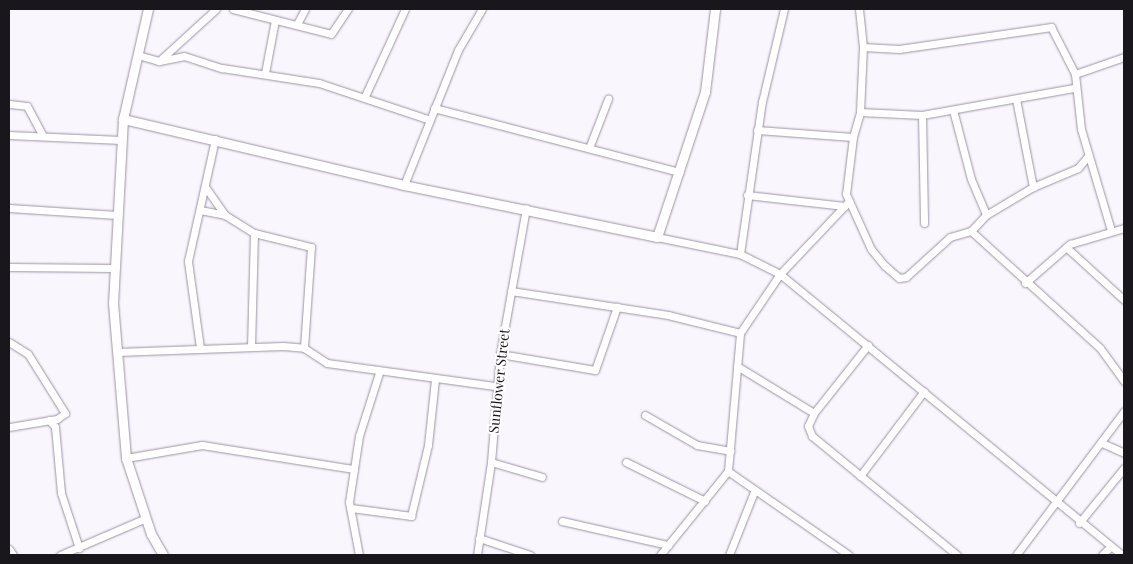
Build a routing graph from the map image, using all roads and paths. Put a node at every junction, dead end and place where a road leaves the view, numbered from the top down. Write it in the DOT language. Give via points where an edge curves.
graph roads {
  1 [pos="148,9"];
  2 [pos="216,9"];
  3 [pos="234,9"];
  4 [pos="305,9"];
  5 [pos="348,9"];
  6 [pos="405,9"];
  7 [pos="482,9"];
  8 [pos="715,9"];
  9 [pos="784,9"];
  10 [pos="859,9"];
  11 [pos="275,20"];
  12 [pos="297,24"];
  13 [pos="863,47"];
  14 [pos="138,54"];
  15 [pos="1124,58"];
  16 [pos="159,61"];
  17 [pos="264,73"];
  18 [pos="1075,74"];
  19 [pos="1074,88"];
  20 [pos="365,96"];
  21 [pos="1016,98"];
  22 [pos="608,100"];
  23 [pos="9,104"];
  24 [pos="434,108"];
  25 [pos="953,110"];
  26 [pos="860,112"];
  27 [pos="922,115"];
  28 [pos="123,119"];
  29 [pos="430,120"];
  30 [pos="757,130"];
  31 [pos="42,134"];
  32 [pos="9,135"];
  33 [pos="853,137"];
  34 [pos="215,139"];
  35 [pos="120,140"];
  36 [pos="589,148"];
  37 [pos="1088,156"];
  38 [pos="680,172"];
  39 [pos="404,185"];
  40 [pos="1033,187"];
  41 [pos="206,188"];
  42 [pos="747,194"];
  43 [pos="847,203"];
  44 [pos="9,208"];
  45 [pos="526,208"];
  46 [pos="200,210"];
  47 [pos="117,215"];
  48 [pos="225,215"];
  49 [pos="986,215"];
  50 [pos="924,223"];
  51 [pos="1124,228"];
  52 [pos="1110,230"];
  53 [pos="971,231"];
  54 [pos="254,233"];
  55 [pos="656,237"];
  56 [pos="1066,247"];
  57 [pos="740,254"];
  58 [pos="9,267"];
  59 [pos="114,268"];
  60 [pos="780,274"];
  61 [pos="1025,283"];
  62 [pos="511,291"];
  63 [pos="1124,300"];
  64 [pos="617,308"];
  65 [pos="740,333"];
  66 [pos="9,342"];
  67 [pos="868,344"];
  68 [pos="251,347"];
  69 [pos="200,348"];
  70 [pos="304,348"];
  71 [pos="117,352"];
  72 [pos="500,354"];
  73 [pos="738,366"];
  74 [pos="379,373"];
  75 [pos="435,380"];
  76 [pos="1124,381"];
  77 [pos="496,386"];
  78 [pos="924,391"];
  79 [pos="1124,410"];
  80 [pos="814,413"];
  81 [pos="645,415"];
  82 [pos="49,420"];
  83 [pos="1121,422"];
  84 [pos="9,427"];
  85 [pos="1102,443"];
  86 [pos="730,451"];
  87 [pos="1124,453"];
  88 [pos="126,458"];
  89 [pos="491,462"];
  90 [pos="626,462"];
  91 [pos="1124,468"];
  92 [pos="354,469"];
  93 [pos="728,471"];
  94 [pos="860,476"];
  95 [pos="542,477"];
  96 [pos="754,492"];
  97 [pos="705,501"];
  98 [pos="1056,503"];
  99 [pos="351,508"];
  100 [pos="146,518"];
  101 [pos="562,521"];
  102 [pos="1079,523"];
  103 [pos="479,538"];
  104 [pos="668,545"];
  105 [pos="9,548"];
  106 [pos="79,548"];
  107 [pos="1109,548"];
  108 [pos="13,555"];
  109 [pos="60,555"];
  110 [pos="163,555"];
  111 [pos="359,555"];
  112 [pos="477,555"];
  113 [pos="530,555"];
  114 [pos="660,555"];
  115 [pos="729,555"];
  116 [pos="849,555"];
  117 [pos="957,555"];
  118 [pos="1016,555"];
  119 [pos="1102,555"];
  120 [pos="1122,555"];
  1 -- 14 [label="street"];
  2 -- 16 [label="street"];
  3 -- 11 [label="street"];
  4 -- 12 [label="street"];
  5 -- 12 [label="street" via="331,34"];
  6 -- 20 [label="street"];
  7 -- 24 [label="street"];
  8 -- 38 [label="street" via="705,92"];
  9 -- 30 [label="street"];
  10 -- 13 [label="street"];
  11 -- 12 [label="street"];
  11 -- 17 [label="street"];
  13 -- 18 [label="street" via="899,49 1046,25"];
  13 -- 26 [label="street"];
  14 -- 16 [label="street"];
  14 -- 28 [label="street"];
  15 -- 18 [label="street"];
  16 -- 17 [label="street" via="184,56 222,68"];
  17 -- 20 [label="street"];
  18 -- 19 [label="street"];
  19 -- 21 [label="street"];
  19 -- 37 [label="street"];
  20 -- 29 [label="street"];
  21 -- 25 [label="street"];
  21 -- 40 [label="street"];
  22 -- 36 [label="street"];
  23 -- 31 [label="street" via="27,106"];
  24 -- 29 [label="street"];
  24 -- 36 [label="street"];
  25 -- 27 [label="street"];
  25 -- 49 [label="street" via="971,179"];
  26 -- 27 [label="street"];
  26 -- 33 [label="street"];
  27 -- 50 [label="street"];
  28 -- 34 [label="street"];
  28 -- 35 [label="street"];
  29 -- 39 [label="street"];
  30 -- 33 [label="street"];
  30 -- 42 [label="street"];
  31 -- 32 [label="street"];
  31 -- 35 [label="street"];
  33 -- 43 [label="street" via="844,181"];
  34 -- 39 [label="street"];
  34 -- 41 [label="street"];
  35 -- 47 [label="street"];
  36 -- 38 [label="street"];
  37 -- 40 [label="street" via="1078,168"];
  37 -- 52 [label="street"];
  38 -- 55 [label="street"];
  39 -- 45 [label="street"];
  40 -- 49 [label="street"];
  41 -- 46 [label="street"];
  41 -- 48 [label="street"];
  42 -- 43 [label="street"];
  42 -- 57 [label="street"];
  43 -- 53 [label="street" via="874,255 901,278 950,237"];
  43 -- 60 [label="street"];
  44 -- 47 [label="street"];
  45 -- 55 [label="street"];
  45 -- 62 [label="street, Sunflower Street"];
  46 -- 48 [label="street"];
  46 -- 69 [label="street" via="188,261"];
  47 -- 59 [label="street"];
  48 -- 54 [label="street"];
  49 -- 53 [label="street"];
  51 -- 52 [label="street"];
  52 -- 56 [label="street"];
  53 -- 61 [label="street"];
  54 -- 68 [label="street"];
  54 -- 70 [label="street" via="306,244 314,252"];
  55 -- 57 [label="street"];
  56 -- 61 [label="street"];
  56 -- 63 [label="street"];
  57 -- 60 [label="street"];
  58 -- 59 [label="street"];
  59 -- 71 [label="street"];
  60 -- 65 [label="street"];
  60 -- 67 [label="street"];
  61 -- 76 [label="street" via="1100,348"];
  62 -- 64 [label="street"];
  62 -- 72 [label="street, Sunflower Street"];
  64 -- 65 [label="street"];
  64 -- 72 [label="street" via="595,370"];
  65 -- 73 [label="street"];
  66 -- 82 [label="street" via="28,354 57,396 65,413"];
  67 -- 78 [label="street"];
  67 -- 80 [label="street"];
  68 -- 69 [label="street"];
  68 -- 70 [label="street"];
  69 -- 71 [label="street"];
  70 -- 74 [label="street" via="327,363"];
  71 -- 88 [label="street"];
  72 -- 77 [label="street, Sunflower Street"];
  73 -- 80 [label="street"];
  73 -- 86 [label="street"];
  74 -- 75 [label="street"];
  74 -- 92 [label="street"];
  75 -- 77 [label="street"];
  75 -- 99 [label="street" via="428,445 411,516"];
  77 -- 89 [label="street, Sunflower Street"];
  78 -- 94 [label="street"];
  78 -- 98 [label="street"];
  79 -- 83 [label="street"];
  80 -- 94 [label="street" via="808,426 812,436"];
  81 -- 86 [label="street" via="697,445"];
  82 -- 84 [label="street"];
  82 -- 106 [label="street" via="55,428 61,493"];
  83 -- 85 [label="street"];
  85 -- 87 [label="street"];
  85 -- 98 [label="street"];
  86 -- 93 [label="street"];
  88 -- 92 [label="street" via="202,445"];
  88 -- 100 [label="street"];
  89 -- 95 [label="street"];
  89 -- 103 [label="street, Sunflower Street"];
  90 -- 97 [label="street"];
  91 -- 102 [label="street"];
  92 -- 99 [label="street"];
  93 -- 96 [label="street"];
  93 -- 97 [label="street"];
  94 -- 117 [label="street"];
  96 -- 115 [label="street"];
  96 -- 116 [label="street"];
  97 -- 104 [label="street"];
  98 -- 102 [label="street"];
  98 -- 118 [label="street"];
  99 -- 111 [label="street"];
  100 -- 106 [label="street"];
  100 -- 110 [label="street"];
  101 -- 104 [label="street"];
  102 -- 107 [label="street"];
  103 -- 112 [label="street, Sunflower Street"];
  103 -- 113 [label="street"];
  104 -- 114 [label="street"];
  105 -- 108 [label="street"];
  106 -- 109 [label="street"];
  107 -- 119 [label="street"];
  107 -- 120 [label="street"];
}
